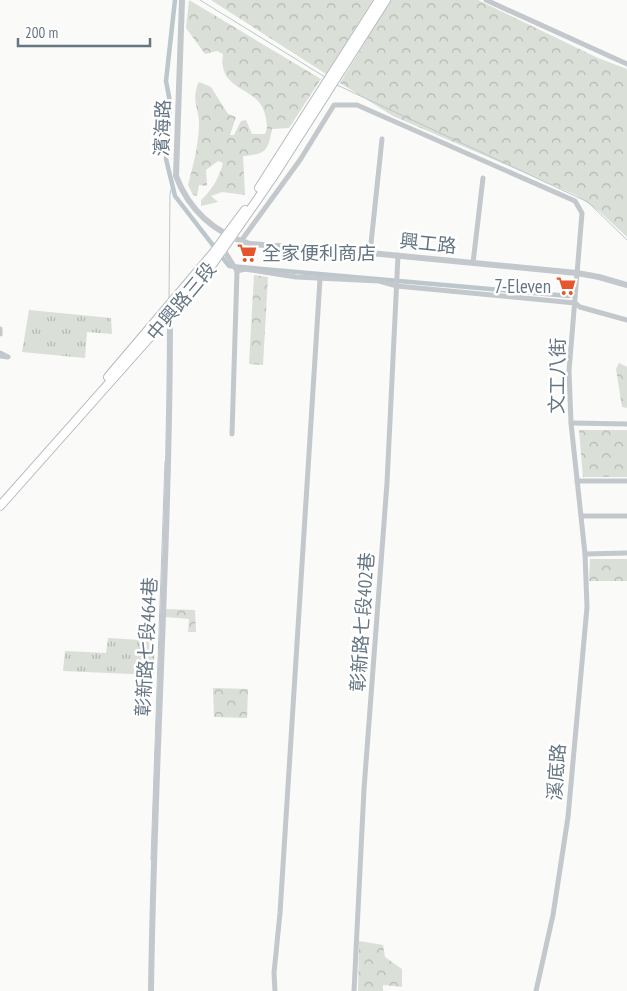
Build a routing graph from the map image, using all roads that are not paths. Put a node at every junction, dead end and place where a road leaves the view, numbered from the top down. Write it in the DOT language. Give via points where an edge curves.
graph roads {
  1 [pos="182,0"];
  2 [pos="379,0"];
  3 [pos="386,0"];
  4 [pos="486,0"];
  5 [pos="627,64"];
  6 [pos="382,139"];
  7 [pos="483,178"];
  8 [pos="230,237"];
  9 [pos="241,241"];
  10 [pos="224,250"];
  11 [pos="370,252"];
  12 [pos="398,255"];
  13 [pos="473,263"];
  14 [pos="237,269"];
  15 [pos="576,273"];
  16 [pos="320,279"];
  17 [pos="627,285"];
  18 [pos="397,286"];
  19 [pos="575,303"];
  20 [pos="170,305"];
  21 [pos="170,316"];
  22 [pos="627,320"];
  23 [pos="0,329"];
  24 [pos="0,334"];
  25 [pos="571,423"];
  26 [pos="627,424"];
  27 [pos="232,434"];
  28 [pos="577,481"];
  29 [pos="627,481"];
  30 [pos="0,500"];
  31 [pos="0,506"];
  32 [pos="582,516"];
  33 [pos="627,516"];
  34 [pos="627,553"];
  35 [pos="585,554"];
  36 [pos="151,991"];
  37 [pos="276,991"];
  38 [pos="354,991"];
  39 [pos="536,991"];
  1 -- 8 [label="street, 濱海路" via="176,176 189,203"];
  2 -- 8 [label="main road, 中興路三段"];
  3 -- 8 [label="main road, 中興路三段"];
  4 -- 5 [label="street"];
  6 -- 11 [label="street"];
  7 -- 13 [label="street"];
  8 -- 9 [label="street, 興工路"];
  8 -- 10 [label="main road, 中興路三段"];
  9 -- 11 [label="street, 興工路"];
  9 -- 15 [label="street, 文工八街" via="282,186 334,105 357,105 575,202 583,221"];
  10 -- 14 [label="street"];
  10 -- 20 [label="main road, 中興路三段"];
  10 -- 21 [label="main road, 中興路三段"];
  11 -- 12 [label="street, 興工路"];
  12 -- 13 [label="street, 興工路"];
  12 -- 18 [label="street, 彰新路七段402巷"];
  13 -- 15 [label="street, 興工路"];
  14 -- 16 [label="street"];
  14 -- 27 [label="street"];
  15 -- 17 [label="street, 興工路"];
  15 -- 19 [label="street, 文工八街"];
  16 -- 18 [label="street" via="379,281"];
  16 -- 37 [label="street" via="274,973"];
  18 -- 19 [label="street"];
  18 -- 38 [label="street, 彰新路七段402巷"];
  19 -- 22 [label="street"];
  19 -- 25 [label="street, 文工八街" via="568,371"];
  20 -- 21 [label="street, 彰新路七段464巷"];
  20 -- 30 [label="main road, 中興路三段"];
  21 -- 31 [label="main road, 中興路三段"];
  21 -- 36 [label="street, 彰新路七段464巷"];
  23 -- 24 [label="street"];
  25 -- 26 [label="street"];
  25 -- 28 [label="street, 文工八街"];
  28 -- 29 [label="street"];
  28 -- 32 [label="street, 文工八街"];
  32 -- 33 [label="street"];
  32 -- 35 [label="street, 文工八街"];
  34 -- 35 [label="street"];
  35 -- 39 [label="street, 溪底路" via="587,607 568,817 553,915"];
}
